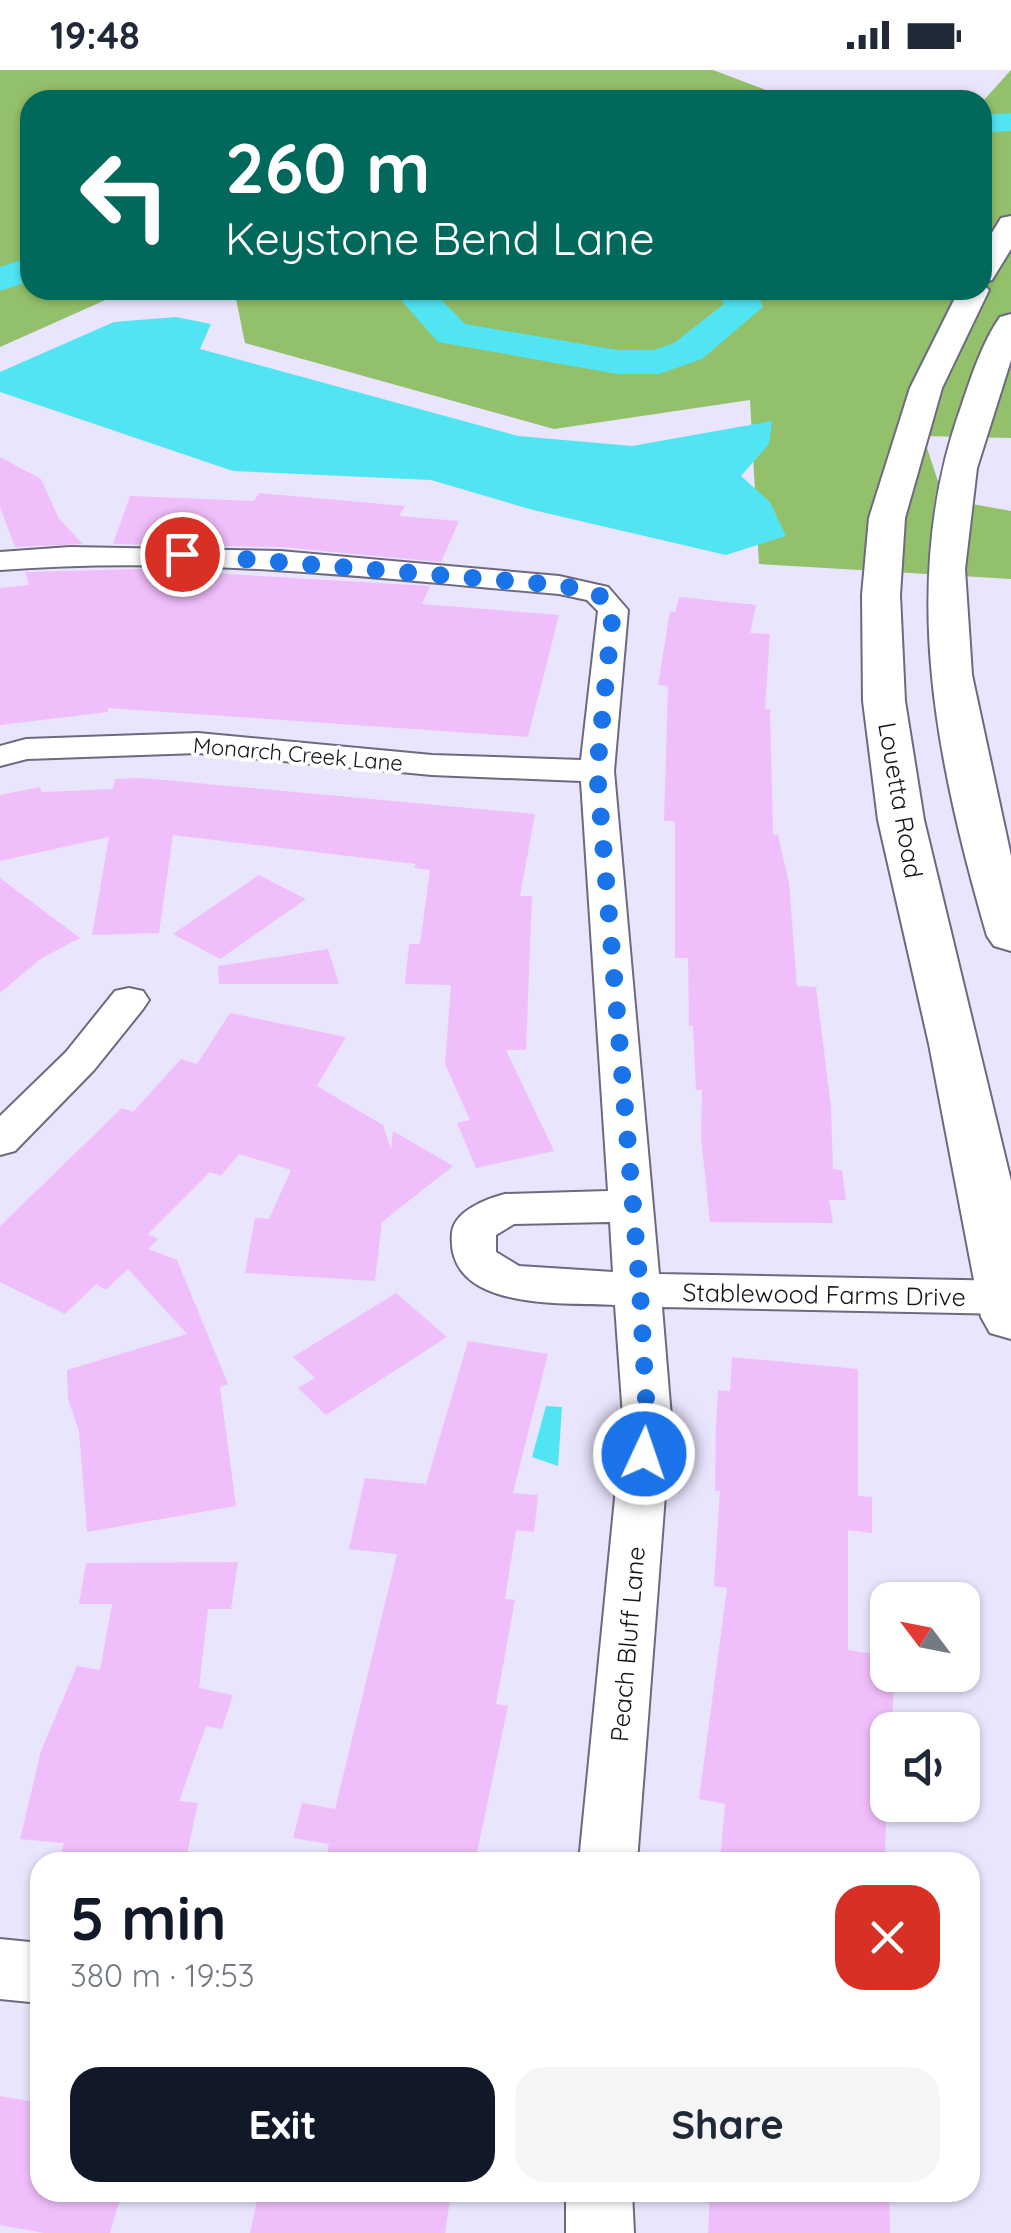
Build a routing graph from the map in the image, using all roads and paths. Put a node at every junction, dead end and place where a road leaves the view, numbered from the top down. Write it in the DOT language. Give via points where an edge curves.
graph roads {
  1 [pos="1011,224"];
  2 [pos="992,257"];
  3 [pos="969,300"];
  4 [pos="1011,323"];
  5 [pos="0,560"];
  6 [pos="0,756"];
  7 [pos="597,771"];
  8 [pos="1011,936"];
  9 [pos="129,1000"];
  10 [pos="0,1141"];
  11 [pos="630,1206"];
  12 [pos="640,1290"];
  13 [pos="1009,1307"];
  14 [pos="609,1852"];
  15 [pos="0,1969"];
  16 [pos="30,1971"];
  17 [pos="598,2202"];
  18 [pos="600,2233"];
  1 -- 2 [label="main road"];
  3 -- 13 [label="main road, Louetta Road" via="926,388 887,518 880,596 883,684 901,820 956,1044"];
  4 -- 8 [label="main road" via="964,455 950,519 947,597 956,703"];
  5 -- 7 [label="street, Peach Bluff Lane" via="74,552 218,554 597,593 613,610"];
  6 -- 7 [label="street, Monarch Creek Lane" via="26,749 198,743 432,765"];
  7 -- 11 [label="street, Peach Bluff Lane"];
  9 -- 10 [label="street" via="80,1061"];
  11 -- 12 [label="street, Peach Bluff Lane"];
  11 -- 12 [label="street, Stablewood Farms Drive" via="506,1209 474,1228 474,1260 510,1282"];
  12 -- 13 [label="street, Stablewood Farms Drive"];
  12 -- 14 [label="street, Peach Bluff Lane" via="647,1417"];
  15 -- 16 [label="street"];
  17 -- 18 [label="street"];
}
